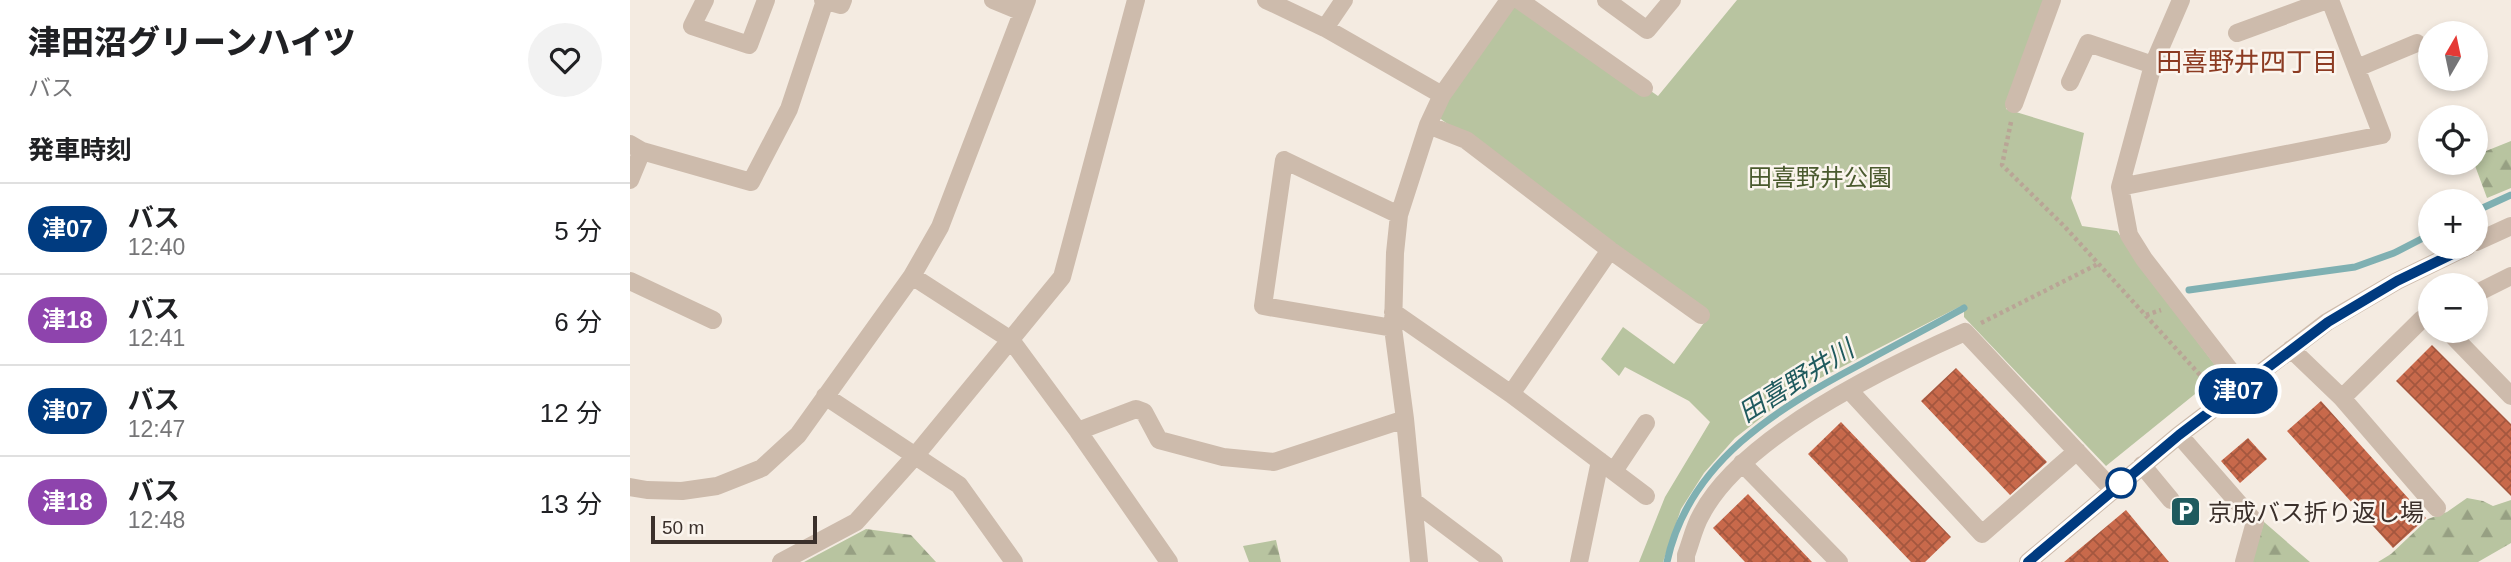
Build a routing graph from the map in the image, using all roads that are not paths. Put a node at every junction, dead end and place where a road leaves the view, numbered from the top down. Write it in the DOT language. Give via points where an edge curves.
graph roads {
  1 [pos="705,0"];
  2 [pos="765,0"];
  3 [pos="830,0"];
  4 [pos="993,0"];
  5 [pos="1136,0"];
  6 [pos="1266,0"];
  7 [pos="1344,0"];
  8 [pos="1509,0"];
  9 [pos="1519,0"];
  10 [pos="1606,0"];
  11 [pos="1672,0"];
  12 [pos="2052,0"];
  13 [pos="2181,0"];
  14 [pos="2328,0"];
  15 [pos="1025,6"];
  16 [pos="1325,28"];
  17 [pos="2237,33"];
  18 [pos="2417,43"];
  19 [pos="2153,65"];
  20 [pos="2357,68"];
  21 [pos="2070,82"];
  22 [pos="1644,88"];
  23 [pos="1442,95"];
  24 [pos="2014,104"];
  25 [pos="1428,125"];
  26 [pos="636,148"];
  27 [pos="630,180"];
  28 [pos="2120,187"];
  29 [pos="1399,215"];
  30 [pos="2511,226"];
  31 [pos="2488,237"];
  32 [pos="1610,250"];
  33 [pos="2443,259"];
  34 [pos="912,276"];
  35 [pos="2511,276"];
  36 [pos="630,281"];
  37 [pos="2488,288"];
  38 [pos="1701,315"];
  39 [pos="713,320"];
  40 [pos="1393,320"];
  41 [pos="2418,323"];
  42 [pos="1011,340"];
  43 [pos="2460,343"];
  44 [pos="2291,349"];
  45 [pos="2243,387"];
  46 [pos="1849,390"];
  47 [pos="1511,394"];
  48 [pos="825,396"];
  49 [pos="2511,396"];
  50 [pos="2342,398"];
  51 [pos="1405,419"];
  52 [pos="1646,423"];
  53 [pos="1078,431"];
  54 [pos="2179,435"];
  55 [pos="2077,451"];
  56 [pos="915,456"];
  57 [pos="1742,463"];
  58 [pos="2143,465"];
  59 [pos="1607,466"];
  60 [pos="630,487"];
  61 [pos="2113,490"];
  62 [pos="1646,496"];
  63 [pos="1413,500"];
  64 [pos="2171,500"];
  65 [pos="2437,508"];
  66 [pos="781,562"];
  67 [pos="1014,562"];
  68 [pos="1169,562"];
  69 [pos="1419,562"];
  70 [pos="1494,562"];
  71 [pos="1579,562"];
  72 [pos="1686,562"];
  73 [pos="1839,562"];
  74 [pos="2028,562"];
  75 [pos="2244,562"];
  1 -- 2 [label="street" via="692,26 749,45"];
  3 -- 26 [label="street" via="789,108 751,182"];
  4 -- 15 [label="street"];
  5 -- 42 [label="street" via="1062,277"];
  6 -- 16 [label="street"];
  7 -- 16 [label="street"];
  8 -- 23 [label="street"];
  9 -- 22 [label="street"];
  10 -- 11 [label="street" via="1647,30"];
  12 -- 24 [label="street"];
  13 -- 19 [label="street"];
  14 -- 17 [label="street"];
  14 -- 20 [label="street"];
  15 -- 34 [label="street" via="940,227"];
  16 -- 23 [label="street"];
  18 -- 20 [label="street"];
  19 -- 21 [label="street" via="2088,43"];
  19 -- 28 [label="street"];
  20 -- 28 [label="street" via="2382,135"];
  23 -- 25 [label="street"];
  25 -- 29 [label="street"];
  25 -- 32 [label="street" via="1466,140"];
  26 -- 27 [label="street"];
  28 -- 45 [label="street" via="2129,235"];
  29 -- 40 [label="street"];
  29 -- 40 [label="street" via="1284,160 1263,306"];
  30 -- 31 [label="street"];
  32 -- 38 [label="street"];
  32 -- 47 [label="street"];
  33 -- 44 [label="street" via="2374,294"];
  34 -- 42 [label="street"];
  34 -- 48 [label="street"];
  35 -- 37 [label="street"];
  36 -- 39 [label="street"];
  40 -- 47 [label="street"];
  40 -- 51 [label="street"];
  41 -- 50 [label="street"];
  42 -- 53 [label="street"];
  42 -- 56 [label="street"];
  43 -- 49 [label="street"];
  44 -- 45 [label="street"];
  44 -- 50 [label="street"];
  45 -- 54 [label="street"];
  46 -- 55 [label="street" via="1965,331"];
  46 -- 55 [label="street" via="1982,534"];
  46 -- 57 [label="street" via="1812,410"];
  47 -- 59 [label="street"];
  48 -- 56 [label="street"];
  48 -- 60 [label="street" via="791,442 762,468 717,486 682,491"];
  50 -- 65 [label="street"];
  51 -- 53 [label="street" via="1274,462 1223,457 1159,440 1144,412 1136,409"];
  51 -- 63 [label="street"];
  52 -- 59 [label="street"];
  53 -- 68 [label="street"];
  54 -- 58 [label="street"];
  54 -- 75 [label="street" via="2255,522"];
  55 -- 61 [label="street"];
  56 -- 66 [label="street" via="856,522"];
  56 -- 67 [label="street" via="959,485"];
  57 -- 72 [label="street" via="1701,515"];
  57 -- 73 [label="street"];
  58 -- 61 [label="street"];
  58 -- 64 [label="street"];
  59 -- 62 [label="street"];
  59 -- 71 [label="street"];
  61 -- 74 [label="street"];
  63 -- 69 [label="street"];
  63 -- 70 [label="street"];
}
